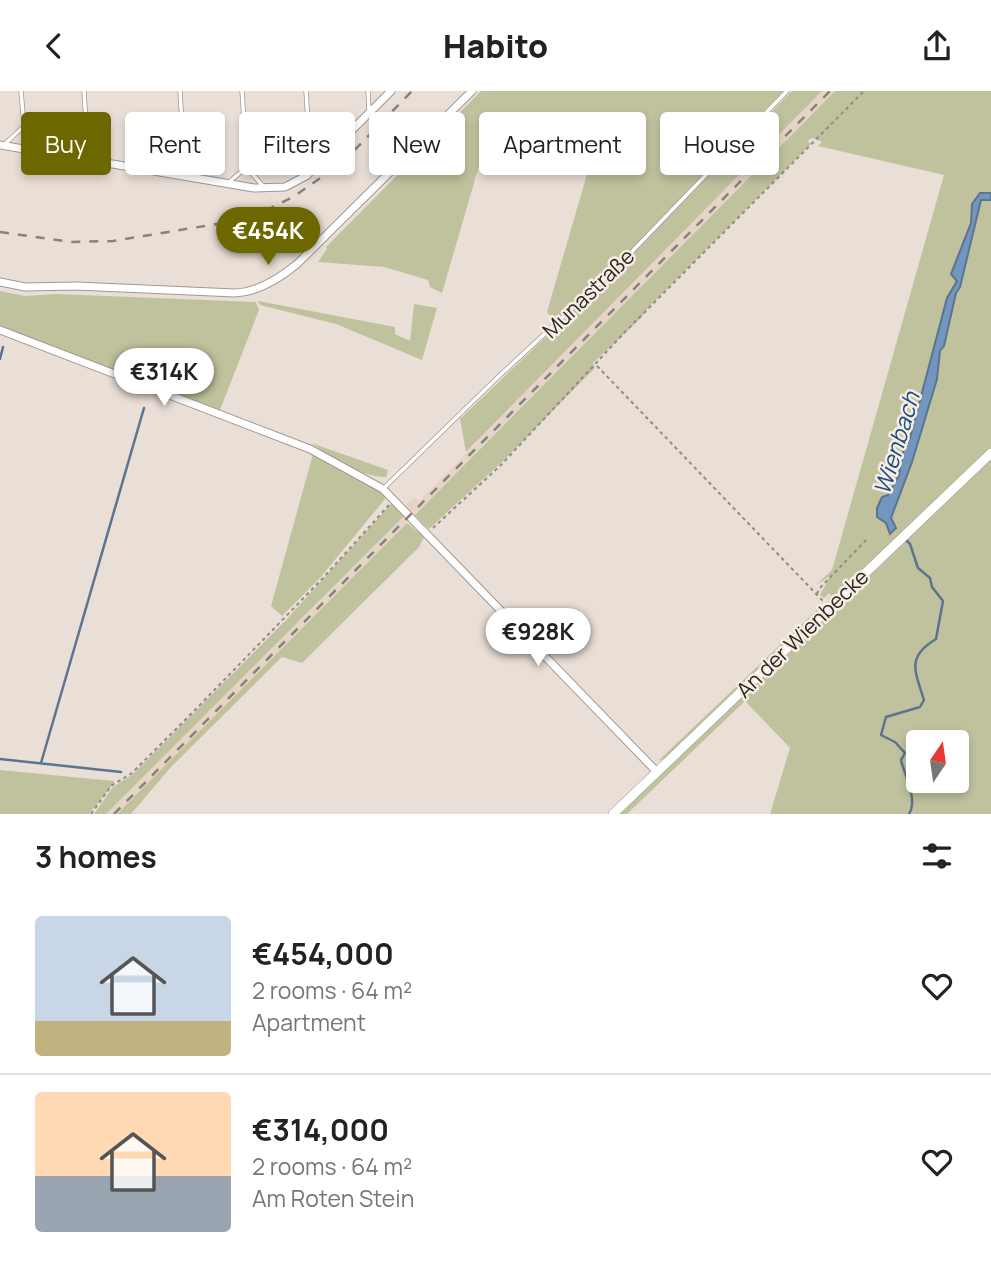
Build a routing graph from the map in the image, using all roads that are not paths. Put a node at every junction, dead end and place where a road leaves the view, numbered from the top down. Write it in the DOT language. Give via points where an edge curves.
graph roads {
  1 [pos="22,91"];
  2 [pos="84,91"];
  3 [pos="180,91"];
  4 [pos="242,91"];
  5 [pos="306,91"];
  6 [pos="368,91"];
  7 [pos="391,91"];
  8 [pos="472,91"];
  9 [pos="787,91"];
  10 [pos="23,112"];
  11 [pos="85,112"];
  12 [pos="181,112"];
  13 [pos="243,112"];
  14 [pos="307,112"];
  15 [pos="370,112"];
  16 [pos="369,113"];
  17 [pos="21,128"];
  18 [pos="355,128"];
  19 [pos="2,145"];
  20 [pos="21,148"];
  21 [pos="239,173"];
  22 [pos="182,175"];
  23 [pos="195,175"];
  24 [pos="255,175"];
  25 [pos="306,175"];
  26 [pos="198,178"];
  27 [pos="227,183"];
  28 [pos="268,189"];
  29 [pos="0,282"];
  30 [pos="0,330"];
  31 [pos="991,453"];
  32 [pos="383,489"];
  33 [pos="657,772"];
  34 [pos="613,814"];
  1 -- 10 [label="lane"];
  2 -- 11 [label="lane"];
  3 -- 12 [label="lane"];
  4 -- 13 [label="lane"];
  5 -- 14 [label="lane"];
  6 -- 16 [label="lane"];
  7 -- 15 [label="street"];
  8 -- 29 [label="street" via="297,264 254,289 235,293 24,287"];
  9 -- 32 [label="lane, Munastraße" via="619,265"];
  16 -- 18 [label="street"];
  17 -- 19 [label="lane"];
  19 -- 20 [label="street"];
  21 -- 27 [label="lane"];
  22 -- 26 [label="street"];
  23 -- 26 [label="lane"];
  24 -- 28 [label="lane"];
  25 -- 28 [label="street" via="285,187"];
  26 -- 27 [label="street"];
  27 -- 28 [label="street"];
  30 -- 32 [label="street" via="310,449"];
  31 -- 33 [label="street, An der Wienbecke"];
  32 -- 33 [label="street"];
  33 -- 34 [label="street, An der Wienbecke"];
}
